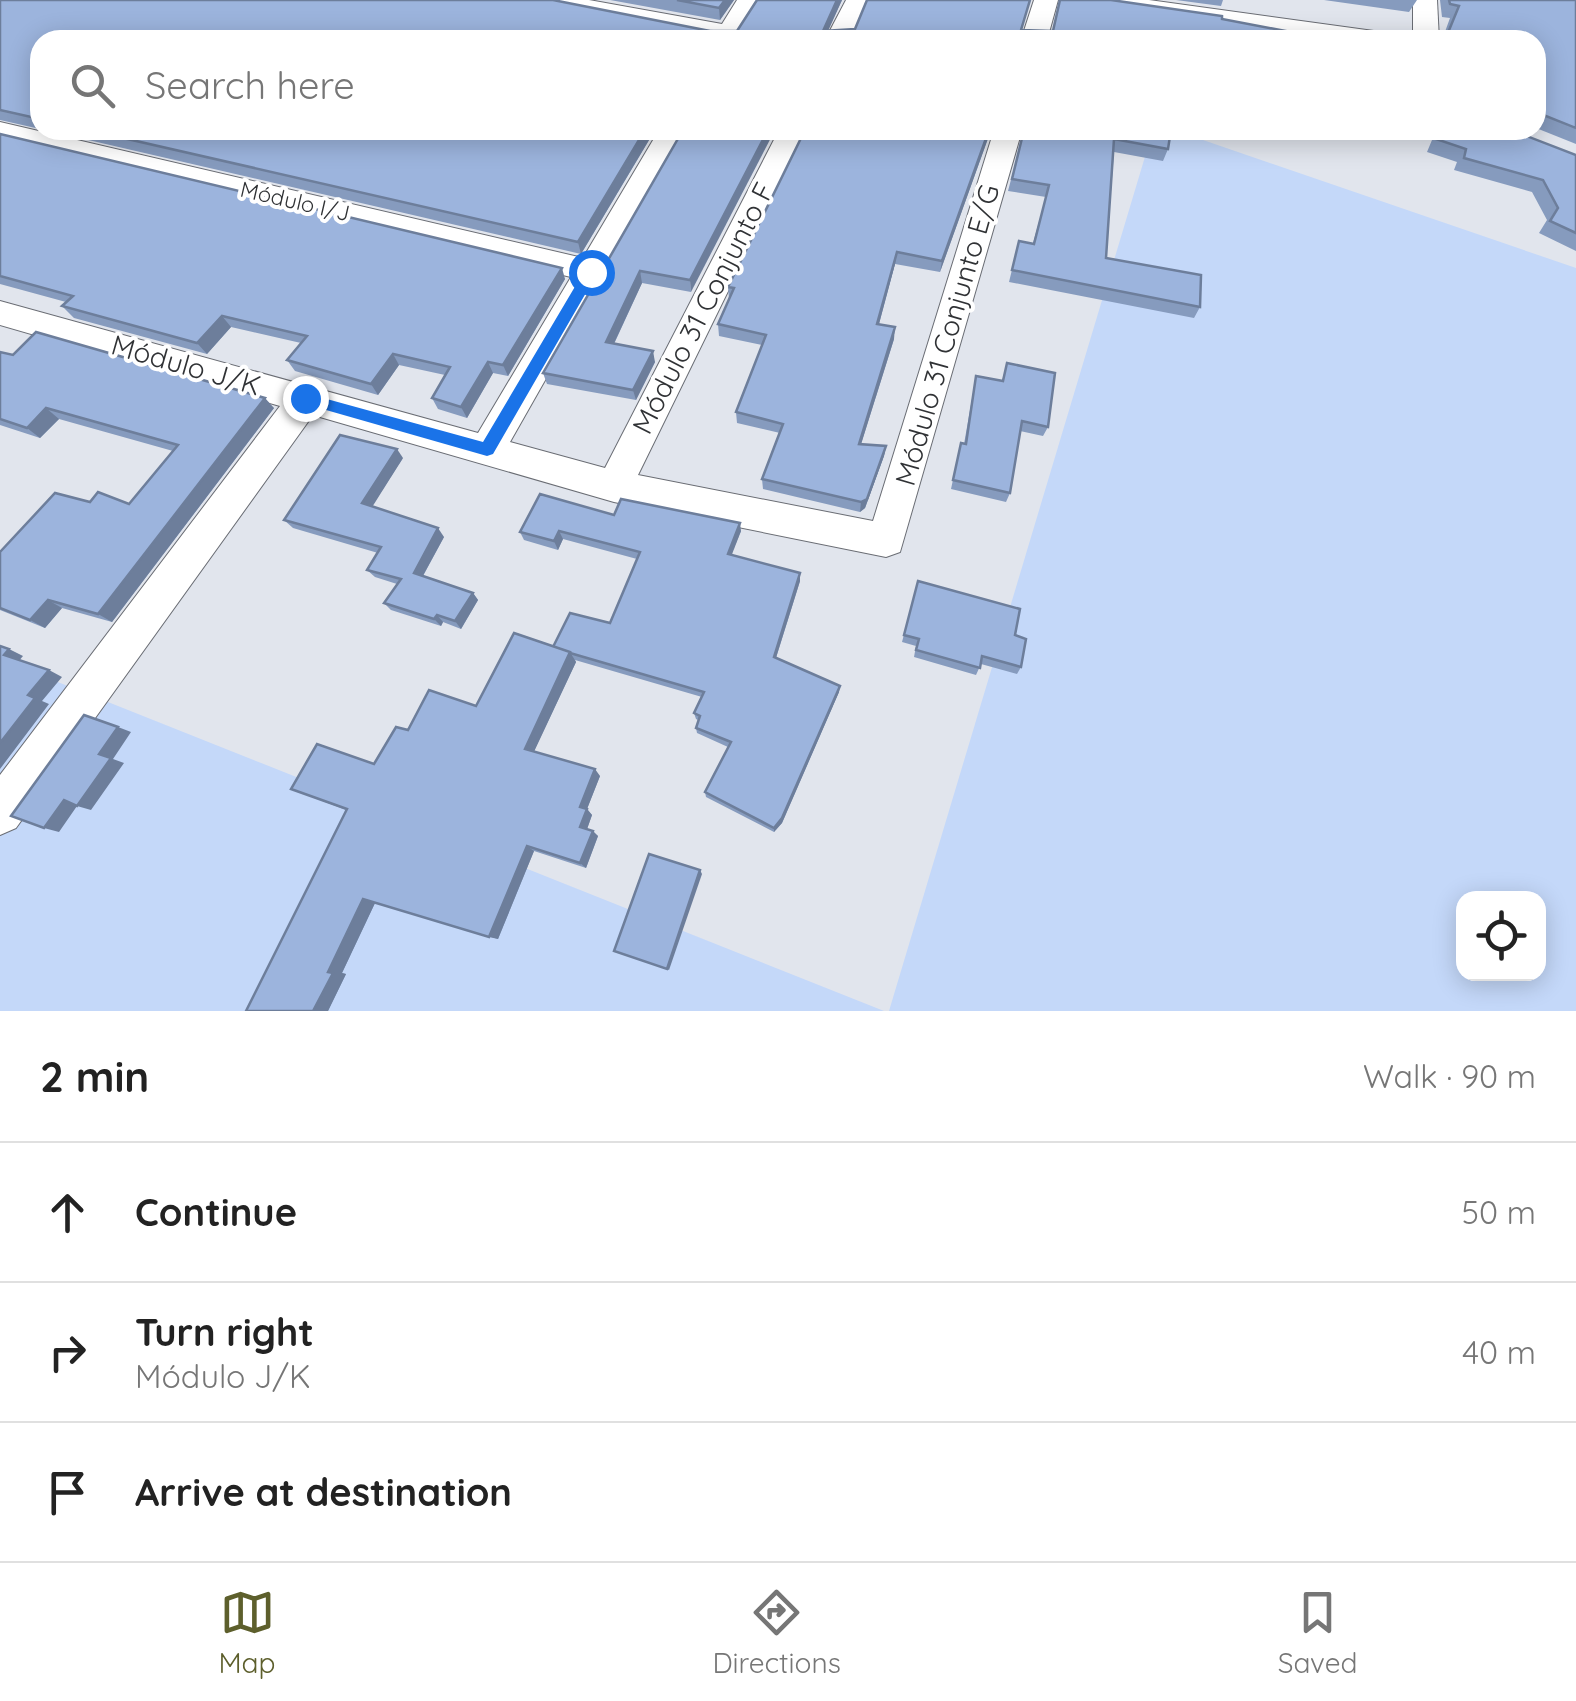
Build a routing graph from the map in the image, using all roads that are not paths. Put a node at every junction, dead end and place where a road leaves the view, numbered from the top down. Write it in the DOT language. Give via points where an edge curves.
graph roads {
  1 [pos="549,0"];
  2 [pos="749,0"];
  3 [pos="858,0"];
  4 [pos="1046,0"];
  5 [pos="1097,0"];
  6 [pos="1425,0"];
  7 [pos="697,30"];
  8 [pos="731,30"];
  9 [pos="843,30"];
  10 [pos="1037,30"];
  11 [pos="1310,30"];
  12 [pos="1426,30"];
  13 [pos="0,131"];
  14 [pos="30,138"];
  15 [pos="38,140"];
  16 [pos="667,140"];
  17 [pos="788,140"];
  18 [pos="1005,140"];
  19 [pos="591,272"];
  20 [pos="0,313"];
  21 [pos="305,398"];
  22 [pos="487,450"];
  23 [pos="614,486"];
  24 [pos="886,540"];
  25 [pos="0,812"];
  1 -- 7 [label="street"];
  2 -- 8 [label="street"];
  3 -- 9 [label="street"];
  4 -- 10 [label="street"];
  5 -- 11 [label="street"];
  6 -- 12 [label="street"];
  13 -- 14 [label="street, Módulo I/J"];
  15 -- 19 [label="street, Módulo I/J"];
  16 -- 19 [label="street"];
  17 -- 23 [label="street, Módulo 31 Conjunto F"];
  18 -- 24 [label="street, Módulo 31 Conjunto E/G"];
  19 -- 22 [label="street"];
  20 -- 21 [label="street, Módulo J/K"];
  21 -- 22 [label="street, Módulo J/K"];
  21 -- 25 [label="street"];
  22 -- 23 [label="street, Módulo J/K"];
  23 -- 24 [label="street, Módulo J/K"];
}
